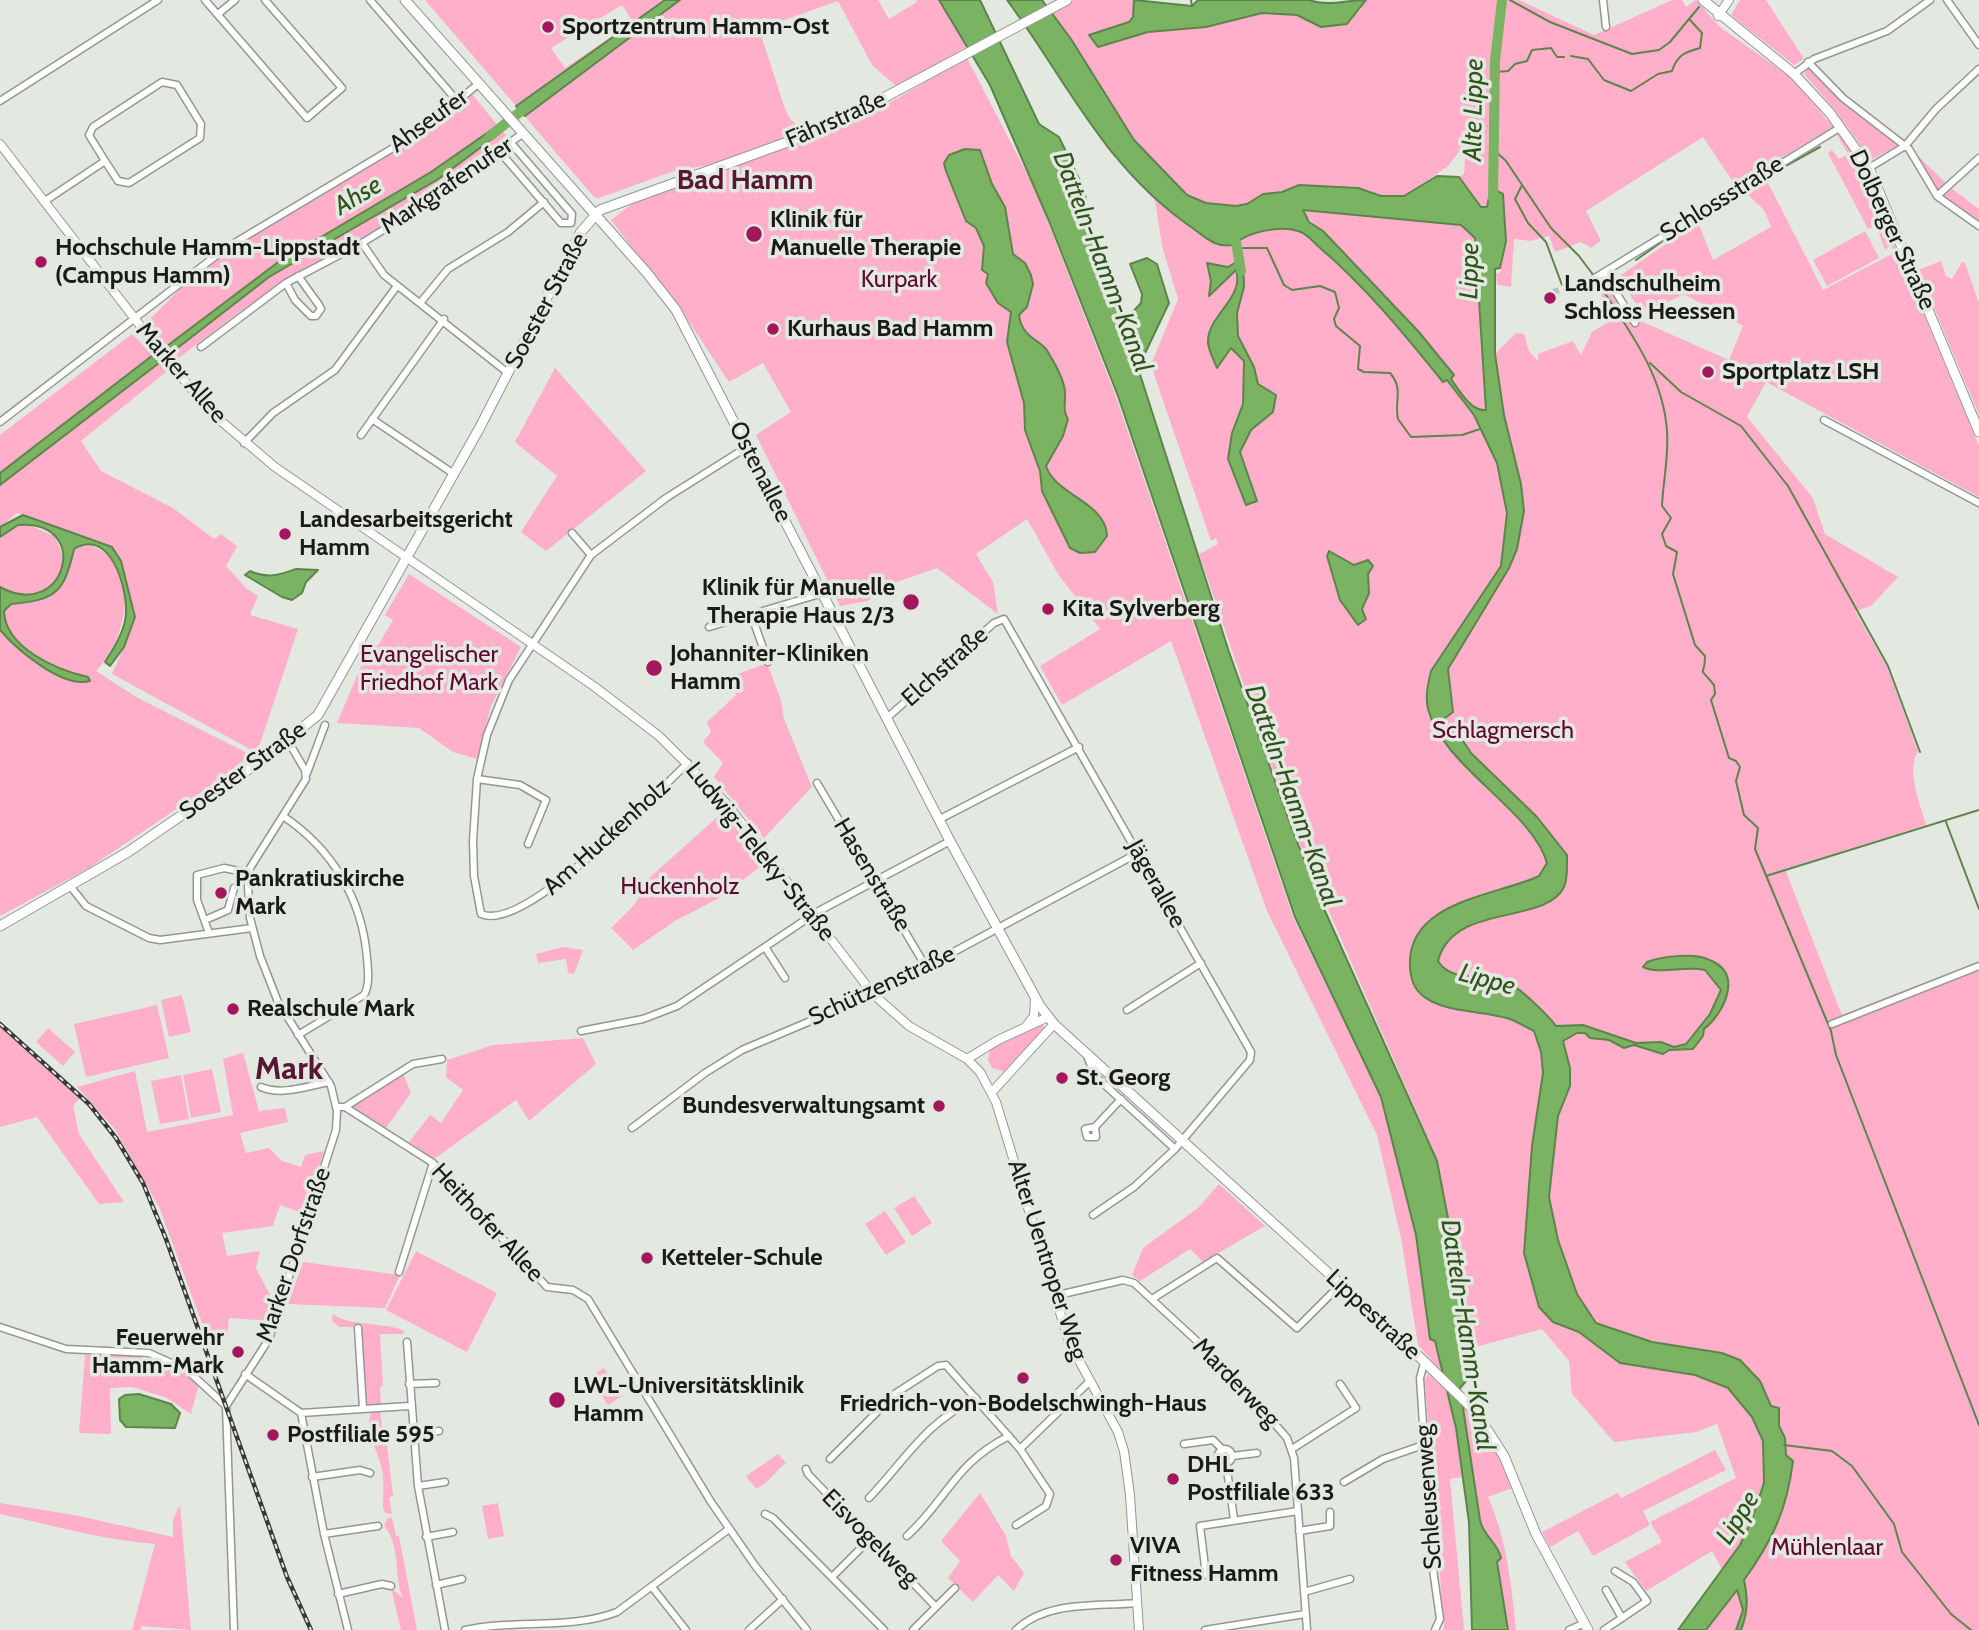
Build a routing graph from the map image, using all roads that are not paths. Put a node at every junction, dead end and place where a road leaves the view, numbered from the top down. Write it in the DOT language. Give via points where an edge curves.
graph roads {
  1 [pos="158,0"];
  2 [pos="205,0"];
  3 [pos="235,0"];
  4 [pos="265,0"];
  5 [pos="370,0"];
  6 [pos="405,0"];
  7 [pos="1067,0"];
  8 [pos="1603,0"];
  9 [pos="1703,0"];
  10 [pos="1729,0"];
  11 [pos="1930,0"];
  12 [pos="1947,0"];
  13 [pos="218,14"];
  14 [pos="1718,16"];
  15 [pos="1606,27"];
  16 [pos="1979,46"];
  17 [pos="1808,62"];
  18 [pos="1979,69"];
  19 [pos="1794,74"];
  20 [pos="478,85"];
  21 [pos="0,101"];
  22 [pos="459,103"];
  23 [pos="1841,127"];
  24 [pos="519,131"];
  25 [pos="511,143"];
  26 [pos="0,144"];
  27 [pos="1905,146"];
  28 [pos="500,152"];
  29 [pos="1979,158"];
  30 [pos="105,161"];
  31 [pos="1869,168"];
  32 [pos="1937,196"];
  33 [pos="45,201"];
  34 [pos="544,202"];
  35 [pos="597,212"];
  36 [pos="1979,226"];
  37 [pos="362,243"];
  38 [pos="298,276"];
  39 [pos="286,283"];
  40 [pos="397,286"];
  41 [pos="421,303"];
  42 [pos="134,318"];
  43 [pos="444,320"];
  44 [pos="1634,323"];
  45 [pos="201,346"];
  46 [pos="509,373"];
  47 [pos="372,419"];
  48 [pos="1825,420"];
  49 [pos="0,422"];
  50 [pos="1979,432"];
  51 [pos="360,435"];
  52 [pos="244,443"];
  53 [pos="747,447"];
  54 [pos="454,474"];
  55 [pos="1979,503"];
  56 [pos="572,533"];
  57 [pos="591,555"];
  58 [pos="405,557"];
  59 [pos="823,593"];
  60 [pos="751,614"];
  61 [pos="1004,619"];
  62 [pos="709,627"];
  63 [pos="532,643"];
  64 [pos="768,662"];
  65 [pos="888,717"];
  66 [pos="325,725"];
  67 [pos="288,741"];
  68 [pos="1079,747"];
  69 [pos="688,763"];
  70 [pos="307,773"];
  71 [pos="477,779"];
  72 [pos="817,783"];
  73 [pos="283,816"];
  74 [pos="940,820"];
  75 [pos="950,841"];
  76 [pos="528,844"];
  77 [pos="1138,853"];
  78 [pos="249,873"];
  79 [pos="875,880"];
  80 [pos="71,887"];
  81 [pos="234,888"];
  82 [pos="813,915"];
  83 [pos="205,920"];
  84 [pos="0,926"];
  85 [pos="252,928"];
  86 [pos="996,928"];
  87 [pos="209,933"];
  88 [pos="765,947"];
  89 [pos="1201,963"];
  90 [pos="1979,966"];
  91 [pos="926,967"];
  92 [pos="785,978"];
  93 [pos="873,994"];
  94 [pos="1035,999"];
  95 [pos="1127,1010"];
  96 [pos="1051,1021"];
  97 [pos="1832,1024"];
  98 [pos="1021,1029"];
  99 [pos="581,1031"];
  100 [pos="1064,1034"];
  101 [pos="298,1035"];
  102 [pos="1041,1040"];
  103 [pos="1087,1054"];
  104 [pos="442,1059"];
  105 [pos="967,1059"];
  106 [pos="328,1082"];
  107 [pos="261,1087"];
  108 [pos="992,1092"];
  109 [pos="1121,1099"];
  110 [pos="336,1107"];
  111 [pos="345,1107"];
  112 [pos="1095,1127"];
  113 [pos="632,1128"];
  114 [pos="1182,1140"];
  115 [pos="1175,1149"];
  116 [pos="433,1163"];
  117 [pos="1093,1215"];
  118 [pos="399,1272"];
  119 [pos="1340,1284"];
  120 [pos="1054,1296"];
  121 [pos="1152,1299"];
  122 [pos="0,1327"];
  123 [pos="358,1328"];
  124 [pos="407,1342"];
  125 [pos="1424,1363"];
  126 [pos="245,1374"];
  127 [pos="1090,1381"];
  128 [pos="436,1382"];
  129 [pos="409,1384"];
  130 [pos="1340,1384"];
  131 [pos="976,1398"];
  132 [pos="226,1406"];
  133 [pos="410,1406"];
  134 [pos="363,1409"];
  135 [pos="302,1413"];
  136 [pos="439,1431"];
  137 [pos="412,1433"];
  138 [pos="1009,1436"];
  139 [pos="1184,1444"];
  140 [pos="1426,1444"];
  141 [pos="1020,1448"];
  142 [pos="1223,1450"];
  143 [pos="1292,1450"];
  144 [pos="1257,1453"];
  145 [pos="1232,1456"];
  146 [pos="830,1459"];
  147 [pos="1226,1463"];
  148 [pos="806,1468"];
  149 [pos="370,1473"];
  150 [pos="312,1477"];
  151 [pos="445,1482"];
  152 [pos="1344,1482"];
  153 [pos="418,1486"];
  154 [pos="869,1497"];
  155 [pos="1298,1511"];
  156 [pos="1330,1512"];
  157 [pos="765,1514"];
  158 [pos="1234,1518"];
  159 [pos="1016,1525"];
  160 [pos="378,1526"];
  161 [pos="729,1529"];
  162 [pos="453,1531"];
  163 [pos="1299,1531"];
  164 [pos="324,1534"];
  165 [pos="907,1535"];
  166 [pos="426,1536"];
  167 [pos="871,1538"];
  168 [pos="1615,1570"];
  169 [pos="1206,1575"];
  170 [pos="832,1577"];
  171 [pos="462,1579"];
  172 [pos="1350,1580"];
  173 [pos="436,1585"];
  174 [pos="391,1586"];
  175 [pos="652,1587"];
  176 [pos="955,1588"];
  177 [pos="1606,1590"];
  178 [pos="1304,1592"];
  179 [pos="338,1594"];
  180 [pos="783,1599"];
  181 [pos="1137,1603"];
  182 [pos="936,1607"];
  183 [pos="1305,1614"];
  184 [pos="1622,1618"];
  185 [pos="1252,1622"];
  186 [pos="1587,1627"];
  187 [pos="550,1628"];
  188 [pos="1205,1629"];
  189 [pos="234,1630"];
  190 [pos="348,1630"];
  191 [pos="445,1630"];
  192 [pos="465,1630"];
  193 [pos="686,1630"];
  194 [pos="749,1630"];
  195 [pos="807,1630"];
  196 [pos="884,1630"];
  197 [pos="913,1630"];
  198 [pos="1016,1630"];
  199 [pos="1139,1630"];
  200 [pos="1253,1630"];
  201 [pos="1307,1630"];
  202 [pos="1435,1630"];
  203 [pos="1569,1630"];
  204 [pos="1604,1630"];
  1 -- 21 [label="street"];
  2 -- 13 [label="street"];
  3 -- 13 [label="street"];
  4 -- 13 [label="street" via="342,88 307,118"];
  5 -- 22 [label="street"];
  6 -- 20 [label="main road, Ostenallee"];
  7 -- 35 [label="main road, Fährstraße" via="829,127"];
  8 -- 15 [label="street"];
  9 -- 14 [label="main road, Dolberger Straße"];
  10 -- 14 [label="street"];
  11 -- 17 [label="street" via="1887,31"];
  12 -- 16 [label="street"];
  14 -- 19 [label="main road, Dolberger Straße"];
  17 -- 19 [label="street"];
  17 -- 27 [label="street" via="1843,98"];
  18 -- 27 [label="street"];
  19 -- 23 [label="main road, Dolberger Straße"];
  20 -- 22 [label="street, Ahseufer"];
  20 -- 24 [label="main road, Ostenallee"];
  22 -- 42 [label="street, Ahseufer" via="386,153 226,248"];
  23 -- 31 [label="main road, Dolberger Straße"];
  23 -- 44 [label="street, Schlossstraße" via="1598,276"];
  24 -- 25 [label="street, Markgrafenufer"];
  24 -- 35 [label="main road, Ostenallee"];
  25 -- 28 [label="street, Markgrafenufer"];
  25 -- 34 [label="street" via="572,214 571,223 561,223"];
  26 -- 33 [label="street, Marker Allee"];
  27 -- 31 [label="street"];
  27 -- 32 [label="street"];
  28 -- 34 [label="street"];
  28 -- 37 [label="street, Markgrafenufer"];
  29 -- 32 [label="street"];
  30 -- 30 [label="street" via="89,135 93,127 162,82 177,85 201,124 200,138 130,183 118,181"];
  30 -- 33 [label="street"];
  31 -- 50 [label="main road, Dolberger Straße"];
  32 -- 36 [label="street"];
  33 -- 42 [label="street, Marker Allee"];
  34 -- 41 [label="street" via="508,232 448,269"];
  35 -- 46 [label="main road, Soester Straße" via="580,233"];
  35 -- 53 [label="main road, Ostenallee" via="676,310"];
  37 -- 38 [label="street, Markgrafenufer"];
  37 -- 40 [label="street"];
  38 -- 39 [label="street, Markgrafenufer"];
  38 -- 39 [label="street" via="321,309 316,316 302,308"];
  39 -- 45 [label="street, Markgrafenufer"];
  40 -- 41 [label="street"];
  40 -- 52 [label="street" via="335,370 273,413"];
  41 -- 43 [label="street"];
  42 -- 49 [label="street, Ahseufer"];
  42 -- 52 [label="street, Marker Allee" via="205,405"];
  43 -- 46 [label="street"];
  43 -- 47 [label="street"];
  46 -- 54 [label="main road, Soester Straße"];
  47 -- 51 [label="street"];
  47 -- 54 [label="street"];
  48 -- 55 [label="street"];
  52 -- 58 [label="street, Marker Allee"];
  53 -- 57 [label="street" via="666,498"];
  53 -- 59 [label="main road, Ostenallee"];
  54 -- 58 [label="main road, Soester Straße"];
  56 -- 57 [label="street"];
  57 -- 63 [label="street"];
  58 -- 63 [label="street, Ludwig-Teleky-Straße"];
  58 -- 67 [label="main road, Soester Straße" via="324,707"];
  59 -- 60 [label="street"];
  59 -- 65 [label="main road, Ostenallee"];
  60 -- 62 [label="street"];
  60 -- 64 [label="street"];
  61 -- 65 [label="street, Elchstraße"];
  61 -- 68 [label="street, Jägerallee"];
  63 -- 69 [label="street, Ludwig-Teleky-Straße" via="641,720"];
  63 -- 71 [label="street" via="496,709"];
  65 -- 74 [label="main road, Ostenallee"];
  66 -- 70 [label="street"];
  67 -- 70 [label="street"];
  67 -- 80 [label="main road, Soester Straße"];
  68 -- 74 [label="street"];
  68 -- 77 [label="street, Jägerallee"];
  69 -- 71 [label="street, Am Huckenholz" via="545,894 526,906 483,916 474,876"];
  69 -- 82 [label="street, Ludwig-Teleky-Straße"];
  70 -- 73 [label="street"];
  71 -- 76 [label="street" via="520,785 546,800"];
  72 -- 79 [label="street, Hasenstraße"];
  73 -- 78 [label="street"];
  73 -- 101 [label="street" via="321,847 340,874 358,914 367,959 364,995"];
  74 -- 75 [label="main road, Ostenallee"];
  75 -- 79 [label="street"];
  75 -- 86 [label="main road, Ostenallee"];
  77 -- 86 [label="street, Schützenstraße"];
  77 -- 89 [label="street, Jägerallee"];
  78 -- 83 [label="street" via="224,868 198,874 197,900"];
  78 -- 85 [label="street, Marker Dorfstraße"];
  79 -- 82 [label="street"];
  79 -- 91 [label="street, Hasenstraße"];
  80 -- 84 [label="main road, Soester Straße"];
  80 -- 87 [label="street" via="86,906 149,939"];
  81 -- 83 [label="street" via="228,910"];
  82 -- 88 [label="street"];
  82 -- 93 [label="street, Ludwig-Teleky-Straße"];
  83 -- 87 [label="street"];
  85 -- 87 [label="street"];
  85 -- 101 [label="street, Marker Dorfstraße" via="273,990"];
  86 -- 91 [label="street, Schützenstraße"];
  86 -- 94 [label="main road, Ostenallee"];
  88 -- 92 [label="street"];
  88 -- 99 [label="street" via="677,1006 629,1023"];
  89 -- 95 [label="street"];
  89 -- 114 [label="street, Jägerallee" via="1251,1055"];
  90 -- 97 [label="street"];
  91 -- 93 [label="street, Schützenstraße"];
  93 -- 105 [label="street, Ludwig-Teleky-Straße" via="909,1026"];
  93 -- 113 [label="street, Schützenstraße" via="734,1055"];
  94 -- 96 [label="main road, Ostenallee"];
  94 -- 98 [label="street" via="1034,1016"];
  96 -- 98 [label="street"];
  96 -- 100 [label="main road, Lippestraße"];
  96 -- 102 [label="street"];
  98 -- 105 [label="street"];
  100 -- 102 [label="street"];
  100 -- 103 [label="main road, Lippestraße"];
  101 -- 106 [label="street, Marker Dorfstraße"];
  102 -- 108 [label="street"];
  103 -- 109 [label="street, Lippestraße" via="1095,1076"];
  103 -- 114 [label="main road, Lippestraße"];
  104 -- 111 [label="street" via="413,1064"];
  105 -- 108 [label="street, Alter Uentroper Weg"];
  106 -- 107 [label="street" via="285,1091"];
  106 -- 110 [label="street, Marker Dorfstraße"];
  108 -- 120 [label="street, Alter Uentroper Weg"];
  109 -- 112 [label="street"];
  109 -- 115 [label="street, Lippestraße"];
  110 -- 111 [label="street"];
  110 -- 126 [label="street, Marker Dorfstraße" via="336,1130 278,1314 264,1348"];
  111 -- 116 [label="street, Heithofer Allee"];
  114 -- 115 [label="street"];
  114 -- 119 [label="main road, Lippestraße"];
  115 -- 117 [label="street" via="1134,1187"];
  116 -- 118 [label="street"];
  116 -- 161 [label="street, Heithofer Allee" via="547,1287 573,1290 593,1305"];
  119 -- 121 [label="street" via="1297,1328 1217,1258"];
  119 -- 125 [label="main road, Lippestraße"];
  120 -- 121 [label="street, Marderweg" via="1126,1280"];
  120 -- 127 [label="street, Alter Uentroper Weg" via="1073,1350"];
  121 -- 143 [label="street, Marderweg" via="1225,1367 1281,1430"];
  122 -- 132 [label="street" via="66,1349 149,1353 187,1370"];
  123 -- 134 [label="street"];
  124 -- 129 [label="street"];
  125 -- 140 [label="street, Schleusenweg" via="1420,1378"];
  125 -- 186 [label="main road, Lippestraße" via="1467,1403 1498,1445 1536,1534"];
  126 -- 132 [label="street, Marker Dorfstraße"];
  126 -- 135 [label="street"];
  127 -- 141 [label="street"];
  127 -- 181 [label="street, Alter Uentroper Weg" via="1124,1451"];
  128 -- 129 [label="street"];
  129 -- 133 [label="street"];
  130 -- 143 [label="street" via="1356,1408"];
  131 -- 138 [label="street"];
  131 -- 146 [label="street" via="942,1365 897,1393"];
  131 -- 154 [label="street" via="925,1431"];
  132 -- 189 [label="street"];
  133 -- 134 [label="street"];
  133 -- 137 [label="street"];
  134 -- 135 [label="street"];
  135 -- 150 [label="street"];
  136 -- 137 [label="street"];
  137 -- 153 [label="street"];
  138 -- 141 [label="street"];
  138 -- 165 [label="street" via="962,1468 934,1508"];
  139 -- 142 [label="street" via="1213,1440"];
  140 -- 152 [label="street" via="1383,1459"];
  140 -- 202 [label="street, Schleusenweg" via="1440,1619"];
  141 -- 159 [label="street" via="1051,1497 1046,1506"];
  142 -- 145 [label="street"];
  142 -- 147 [label="street" via="1219,1459"];
  143 -- 155 [label="street, Marderweg"];
  144 -- 145 [label="street"];
  145 -- 147 [label="street"];
  147 -- 158 [label="street"];
  148 -- 167 [label="street, Eisvogelweg"];
  149 -- 150 [label="street" via="360,1470"];
  150 -- 164 [label="street"];
  151 -- 153 [label="street"];
  153 -- 166 [label="street"];
  155 -- 158 [label="street"];
  155 -- 163 [label="street, Marderweg"];
  156 -- 163 [label="street" via="1330,1527"];
  157 -- 170 [label="street"];
  158 -- 169 [label="street" via="1200,1526"];
  160 -- 164 [label="street"];
  161 -- 175 [label="street"];
  161 -- 180 [label="street, Heithofer Allee"];
  162 -- 166 [label="street"];
  163 -- 178 [label="street, Marderweg"];
  164 -- 179 [label="street"];
  166 -- 173 [label="street"];
  167 -- 170 [label="street"];
  167 -- 182 [label="street, Eisvogelweg"];
  168 -- 184 [label="street" via="1633,1582 1647,1601"];
  170 -- 196 [label="street"];
  171 -- 173 [label="street"];
  172 -- 178 [label="street"];
  173 -- 191 [label="street"];
  174 -- 179 [label="street"];
  175 -- 187 [label="street" via="600,1621"];
  175 -- 193 [label="street"];
  176 -- 182 [label="street"];
  177 -- 184 [label="street"];
  178 -- 183 [label="street, Marderweg"];
  179 -- 190 [label="street"];
  180 -- 194 [label="street"];
  180 -- 195 [label="street, Heithofer Allee"];
  181 -- 198 [label="street" via="1053,1610"];
  181 -- 199 [label="street, Alter Uentroper Weg"];
  182 -- 197 [label="street"];
  183 -- 185 [label="street"];
  183 -- 201 [label="street, Marderweg"];
  184 -- 204 [label="street"];
  185 -- 188 [label="street"];
  185 -- 200 [label="street"];
  186 -- 203 [label="street"];
  187 -- 192 [label="street" via="489,1625"];
}
